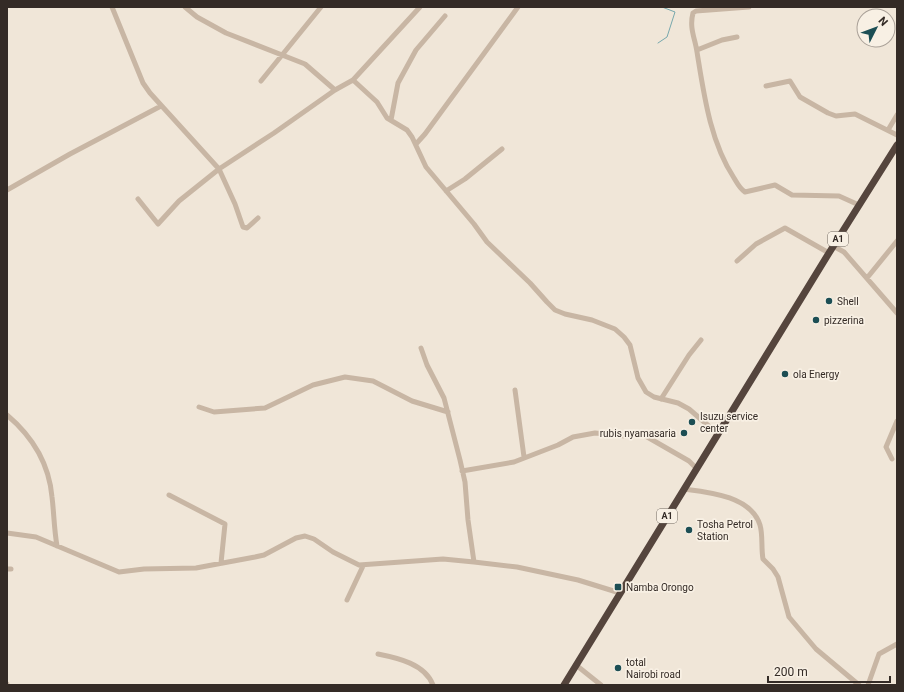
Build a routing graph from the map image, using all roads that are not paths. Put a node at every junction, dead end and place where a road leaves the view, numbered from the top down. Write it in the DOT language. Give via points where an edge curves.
graph roads {
  1 [pos="112,7"];
  2 [pos="185,7"];
  3 [pos="321,7"];
  4 [pos="420,7"];
  5 [pos="518,7"];
  6 [pos="749,7"];
  7 [pos="445,16"];
  8 [pos="737,37"];
  9 [pos="697,50"];
  10 [pos="284,54"];
  11 [pos="353,80"];
  12 [pos="261,81"];
  13 [pos="766,86"];
  14 [pos="335,90"];
  15 [pos="162,106"];
  16 [pos="897,115"];
  17 [pos="391,120"];
  18 [pos="888,130"];
  19 [pos="897,135"];
  20 [pos="416,144"];
  21 [pos="897,145"];
  22 [pos="502,150"];
  23 [pos="219,169"];
  24 [pos="7,190"];
  25 [pos="446,190"];
  26 [pos="138,199"];
  27 [pos="859,205"];
  28 [pos="258,218"];
  29 [pos="897,241"];
  30 [pos="833,246"];
  31 [pos="828,253"];
  32 [pos="737,261"];
  33 [pos="867,278"];
  34 [pos="897,313"];
  35 [pos="701,340"];
  36 [pos="422,348"];
  37 [pos="515,390"];
  38 [pos="661,399"];
  39 [pos="199,407"];
  40 [pos="448,412"];
  41 [pos="7,415"];
  42 [pos="897,421"];
  43 [pos="718,434"];
  44 [pos="524,457"];
  45 [pos="892,459"];
  46 [pos="697,468"];
  47 [pos="462,472"];
  48 [pos="684,489"];
  49 [pos="169,495"];
  50 [pos="7,533"];
  51 [pos="57,546"];
  52 [pos="474,562"];
  53 [pos="221,563"];
  54 [pos="363,566"];
  55 [pos="620,593"];
  56 [pos="347,600"];
  57 [pos="897,644"];
  58 [pos="378,654"];
  59 [pos="576,665"];
  60 [pos="433,685"];
  61 [pos="564,685"];
  62 [pos="601,685"];
  63 [pos="859,685"];
  64 [pos="868,685"];
  1 -- 15 [label="street" via="143,83"];
  2 -- 10 [label="street" via="197,17 226,33"];
  3 -- 10 [label="street" via="290,42"];
  4 -- 11 [label="street"];
  5 -- 20 [label="street"];
  6 -- 9 [label="street" via="694,12 691,29"];
  7 -- 17 [label="street" via="416,50 398,83"];
  8 -- 9 [label="street"];
  9 -- 27 [label="street" via="701,82 716,141 723,160 743,191 778,185 792,195 839,196"];
  10 -- 12 [label="street"];
  10 -- 14 [label="street" via="305,64"];
  11 -- 14 [label="street"];
  11 -- 17 [label="street"];
  13 -- 18 [label="street" via="790,81 800,97 830,114 855,114"];
  14 -- 23 [label="street"];
  15 -- 23 [label="street"];
  15 -- 24 [label="street"];
  16 -- 18 [label="street"];
  17 -- 20 [label="street" via="407,130"];
  18 -- 19 [label="street"];
  20 -- 25 [label="street" via="426,167"];
  21 -- 27 [label="highway, A1 / A1"];
  22 -- 25 [label="street" via="465,179"];
  23 -- 26 [label="street" via="179,201 158,224"];
  23 -- 28 [label="street" via="243,228 247,228"];
  25 -- 38 [label="street" via="490,246 556,310 607,325 624,337 634,355 642,388 650,396"];
  27 -- 30 [label="highway, A1 / A1"];
  29 -- 33 [label="street"];
  30 -- 31 [label="highway, A1 / A1"];
  30 -- 33 [label="street" via="844,252"];
  31 -- 32 [label="street" via="785,228 756,244"];
  31 -- 43 [label="highway, A1 / A1"];
  33 -- 34 [label="street"];
  35 -- 38 [label="street"];
  36 -- 40 [label="street"];
  37 -- 44 [label="street"];
  38 -- 43 [label="street" via="689,409"];
  39 -- 40 [label="street" via="214,412 265,408 313,385 345,377 358,381 373,381 412,401"];
  40 -- 47 [label="street"];
  41 -- 51 [label="street" via="30,437 44,462 52,496"];
  42 -- 45 [label="street" via="886,447"];
  43 -- 46 [label="highway, A1"];
  44 -- 46 [label="street" via="573,437 595,433 625,436 637,433 650,437"];
  44 -- 47 [label="street" via="514,462"];
  46 -- 48 [label="highway, A1"];
  47 -- 52 [label="street"];
  48 -- 55 [label="highway, A1"];
  48 -- 63 [label="street" via="728,497 752,512 760,525 763,559 778,577 789,617 816,649"];
  49 -- 53 [label="street" via="225,524"];
  50 -- 51 [label="street" via="36,537"];
  51 -- 53 [label="street" via="119,572 183,569"];
  52 -- 54 [label="street" via="443,559"];
  52 -- 55 [label="street" via="517,567 578,580"];
  53 -- 54 [label="street" via="264,555 305,536 354,564"];
  54 -- 56 [label="street"];
  55 -- 59 [label="highway, A1"];
  57 -- 64 [label="street" via="879,654"];
  58 -- 60 [label="street" via="399,658 412,664 432,680"];
  59 -- 61 [label="highway, A1"];
  59 -- 62 [label="street"];
}
